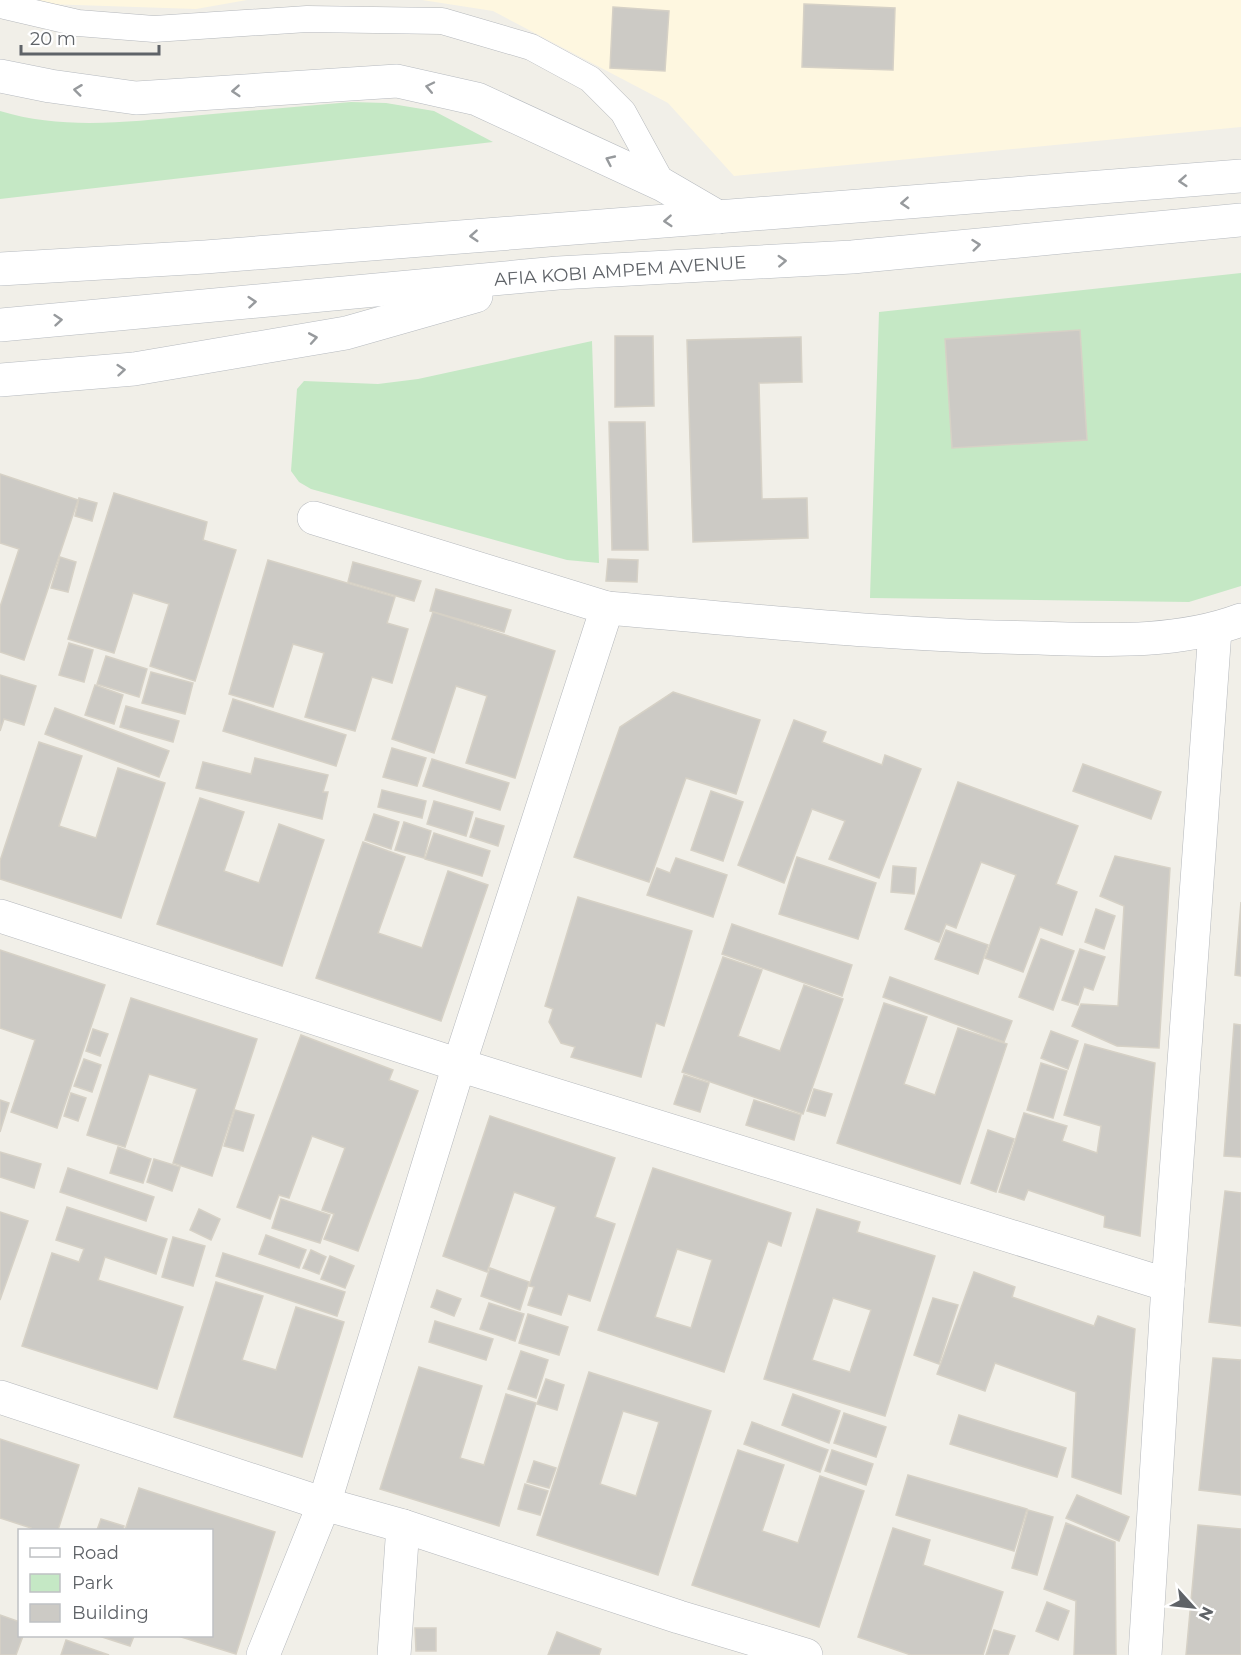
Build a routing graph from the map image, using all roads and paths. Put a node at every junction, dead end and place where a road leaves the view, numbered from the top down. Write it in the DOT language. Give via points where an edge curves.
graph roads {
  1 [pos="0,5"];
  2 [pos="0,76"];
  3 [pos="1241,176"];
  4 [pos="663,185"];
  5 [pos="718,217"];
  6 [pos="1241,220"];
  7 [pos="0,269"];
  8 [pos="558,273"];
  9 [pos="0,325"];
  10 [pos="0,380"];
  11 [pos="314,518"];
  12 [pos="608,608"];
  13 [pos="1228,625"];
  14 [pos="0,916"];
  15 [pos="459,1065"];
  16 [pos="1168,1285"];
  17 [pos="0,1397"];
  18 [pos="324,1504"];
  19 [pos="403,1526"];
  20 [pos="263,1655"];
  21 [pos="394,1655"];
  22 [pos="806,1655"];
  23 [pos="1145,1655"];
  1 -- 4 [label="lane" via="78,23 154,29 307,19 442,21 531,47 590,79 623,112"];
  4 -- 2 [label="street, one-way" via="477,99 397,81 136,98"];
  3 -- 5 [label="street, one-way"];
  4 -- 5 [label="street"];
  5 -- 7 [label="street, one-way"];
  8 -- 6 [label="street, AFIA KOBI AMPEM AVENUE, one-way" via="852,257"];
  9 -- 8 [label="street, AFIA KOBI AMPEM AVENUE, one-way"];
  10 -- 8 [label="street, one-way" via="134,369 346,333"];
  11 -- 12 [label="street"];
  12 -- 13 [label="street" via="944,637 1130,640"];
  12 -- 15 [label="street"];
  13 -- 16 [label="street"];
  14 -- 15 [label="street"];
  15 -- 16 [label="street"];
  15 -- 18 [label="street"];
  16 -- 23 [label="street"];
  17 -- 18 [label="street"];
  18 -- 19 [label="street"];
  18 -- 20 [label="street"];
  19 -- 21 [label="street"];
  19 -- 22 [label="street"];
}
